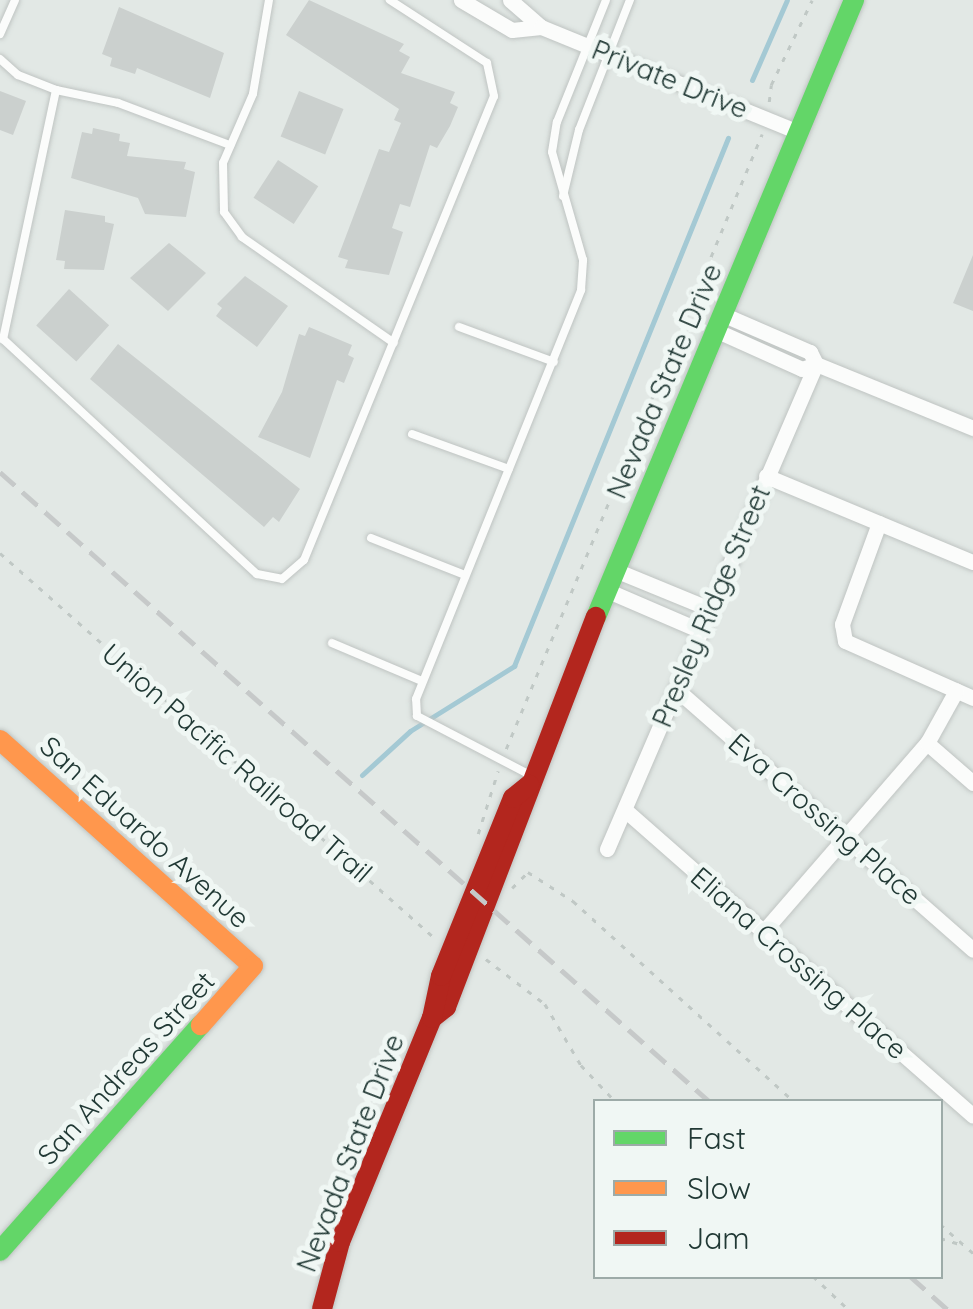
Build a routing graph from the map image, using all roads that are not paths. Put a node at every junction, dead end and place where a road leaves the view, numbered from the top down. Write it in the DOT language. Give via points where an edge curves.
graph roads {
  1 [pos="15,0"];
  2 [pos="269,0"];
  3 [pos="390,0"];
  4 [pos="461,0"];
  5 [pos="510,0"];
  6 [pos="606,0"];
  7 [pos="630,0"];
  8 [pos="854,0"];
  9 [pos="541,27"];
  10 [pos="0,34"];
  11 [pos="588,46"];
  12 [pos="608,54"];
  13 [pos="0,59"];
  14 [pos="56,90"];
  15 [pos="798,132"];
  16 [pos="230,144"];
  17 [pos="562,200"];
  18 [pos="718,322"];
  19 [pos="459,327"];
  20 [pos="394,344"];
  21 [pos="554,362"];
  22 [pos="816,364"];
  23 [pos="973,428"];
  24 [pos="412,434"];
  25 [pos="509,469"];
  26 [pos="766,476"];
  27 [pos="879,523"];
  28 [pos="371,538"];
  29 [pos="973,562"];
  30 [pos="615,570"];
  31 [pos="465,575"];
  32 [pos="606,590"];
  33 [pos="684,598"];
  34 [pos="710,609"];
  35 [pos="676,620"];
  36 [pos="701,631"];
  37 [pos="332,643"];
  38 [pos="422,681"];
  39 [pos="676,689"];
  40 [pos="956,691"];
  41 [pos="973,698"];
  42 [pos="0,740"];
  43 [pos="927,742"];
  44 [pos="530,781"];
  45 [pos="973,783"];
  46 [pos="625,810"];
  47 [pos="844,836"];
  48 [pos="607,849"];
  49 [pos="763,932"];
  50 [pos="973,950"];
  51 [pos="253,966"];
  52 [pos="432,1018"];
  53 [pos="973,1116"];
  54 [pos="0,1251"];
  55 [pos="322,1309"];
  1 -- 10 [label="lane"];
  2 -- 16 [label="lane" via="253,94"];
  3 -- 20 [label="lane" via="487,62 496,85"];
  4 -- 9 [label="street, Private Drive" via="512,30"];
  5 -- 9 [label="street, Private Drive"];
  6 -- 11 [label="lane"];
  7 -- 12 [label="lane"];
  8 -- 15 [label="street, Nevada State Drive"];
  9 -- 11 [label="street, Private Drive"];
  11 -- 12 [label="street, Private Drive"];
  11 -- 17 [label="lane" via="552,152"];
  12 -- 15 [label="street, Private Drive"];
  12 -- 17 [label="lane" via="568,164"];
  13 -- 14 [label="lane" via="18,75"];
  14 -- 16 [label="lane" via="118,104"];
  14 -- 20 [label="lane" via="3,339 263,578 291,576 304,560"];
  15 -- 18 [label="street, Nevada State Drive"];
  16 -- 20 [label="lane" via="221,178 229,225"];
  17 -- 21 [label="lane" via="582,275"];
  18 -- 22 [label="street" via="810,352"];
  18 -- 30 [label="street, Nevada State Drive"];
  19 -- 21 [label="lane"];
  21 -- 25 [label="lane"];
  22 -- 23 [label="street"];
  22 -- 26 [label="street, Presley Ridge Street"];
  24 -- 25 [label="lane"];
  25 -- 31 [label="lane"];
  26 -- 27 [label="street"];
  26 -- 34 [label="street, Presley Ridge Street"];
  27 -- 29 [label="street"];
  27 -- 40 [label="street" via="842,624 844,641"];
  28 -- 31 [label="lane"];
  30 -- 32 [label="street, Nevada State Drive"];
  30 -- 33 [label="street"];
  31 -- 38 [label="lane"];
  32 -- 35 [label="street"];
  32 -- 44 [label="street, Nevada State Drive"];
  33 -- 34 [label="street"];
  33 -- 35 [label="lane"];
  34 -- 36 [label="street, Presley Ridge Street"];
  35 -- 36 [label="street"];
  36 -- 39 [label="street, Presley Ridge Street"];
  37 -- 38 [label="lane"];
  38 -- 44 [label="lane" via="417,716"];
  39 -- 46 [label="street, Presley Ridge Street"];
  39 -- 47 [label="street, Eva Crossing Place"];
  40 -- 41 [label="street"];
  40 -- 43 [label="street"];
  42 -- 51 [label="street, San Eduardo Avenue"];
  43 -- 45 [label="street"];
  43 -- 47 [label="street"];
  44 -- 52 [label="street, Nevada State Drive" via="513,798 432,998"];
  44 -- 52 [label="street, Nevada State Drive" via="527,808 446,1007"];
  46 -- 48 [label="street, Presley Ridge Street"];
  46 -- 49 [label="street, Eliana Crossing Place"];
  47 -- 49 [label="street"];
  47 -- 50 [label="street, Eva Crossing Place"];
  49 -- 53 [label="street, Eliana Crossing Place"];
  51 -- 54 [label="street, San Andreas Street"];
  52 -- 55 [label="street, Nevada State Drive" via="340,1242"];
}
